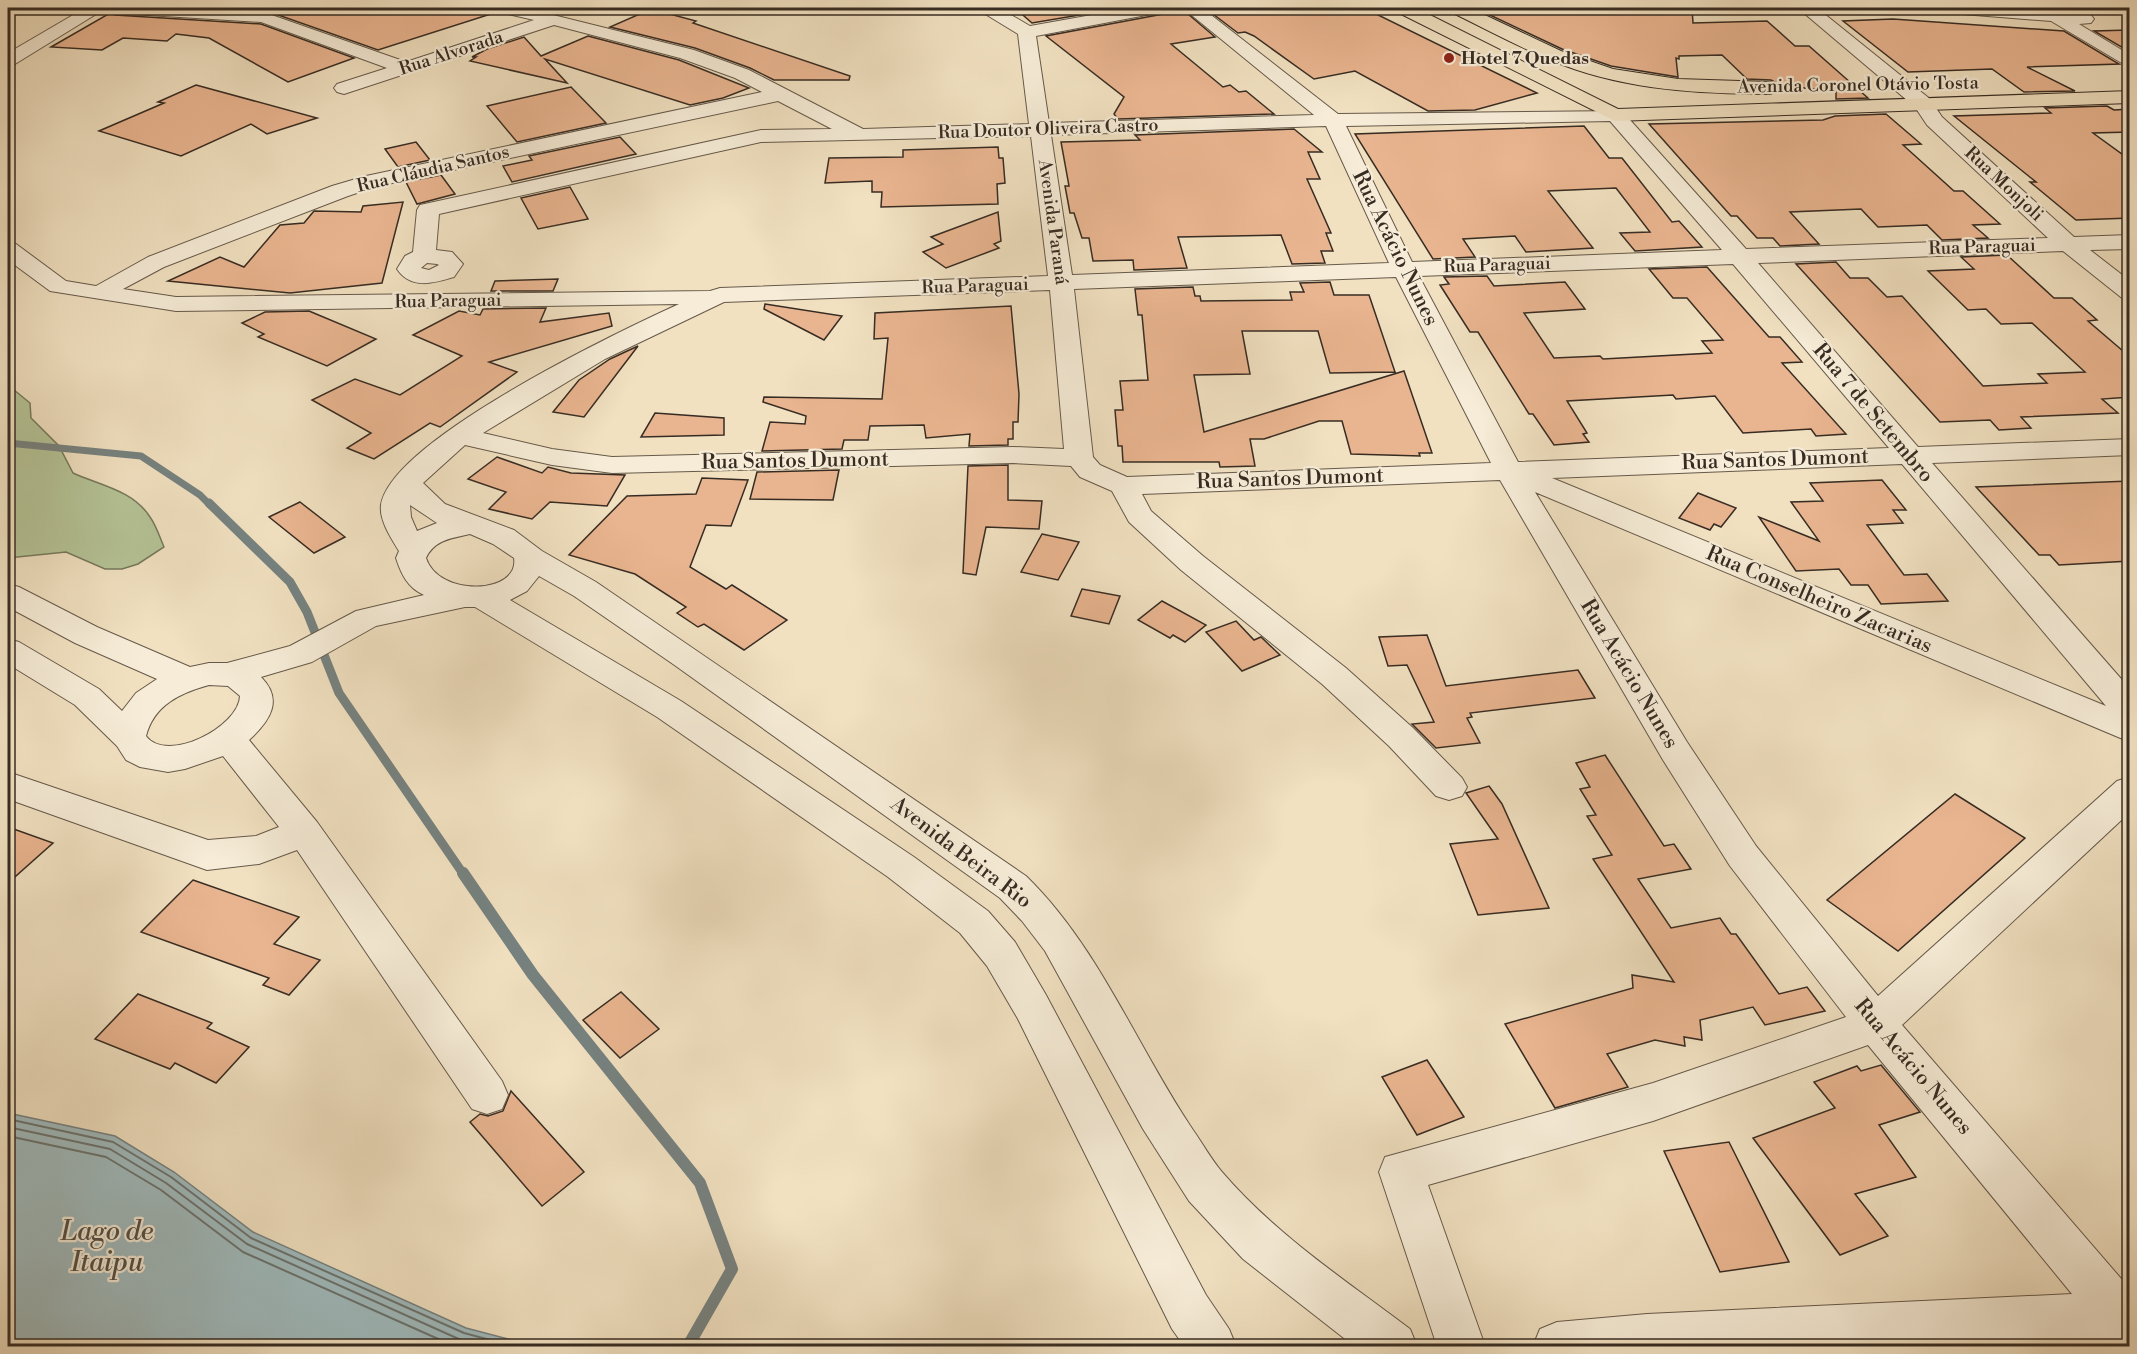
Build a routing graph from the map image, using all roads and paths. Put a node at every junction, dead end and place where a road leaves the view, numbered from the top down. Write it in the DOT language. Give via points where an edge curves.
graph roads {
  1 [pos="98,8"];
  2 [pos="115,8"];
  3 [pos="506,8"];
  4 [pos="988,8"];
  5 [pos="1155,8"];
  6 [pos="1191,8"];
  7 [pos="1403,8"];
  8 [pos="1457,8"];
  9 [pos="1950,8"];
  10 [pos="584,10"];
  11 [pos="2054,10"];
  12 [pos="1799,11"];
  13 [pos="556,19"];
  14 [pos="1027,32"];
  15 [pos="2130,48"];
  16 [pos="8,60"];
  17 [pos="405,68"];
  18 [pos="1587,68"];
  19 [pos="2126,73"];
  20 [pos="1932,83"];
  21 [pos="1897,84"];
  22 [pos="1875,85"];
  23 [pos="1786,87"];
  24 [pos="344,88"];
  25 [pos="1564,89"];
  26 [pos="782,94"];
  27 [pos="2130,97"];
  28 [pos="1901,104"];
  29 [pos="1928,112"];
  30 [pos="1615,115"];
  31 [pos="1333,120"];
  32 [pos="1040,129"];
  33 [pos="859,135"];
  34 [pos="2130,242"];
  35 [pos="2068,244"];
  36 [pos="8,249"];
  37 [pos="424,256"];
  38 [pos="1740,256"];
  39 [pos="1403,268"];
  40 [pos="1062,283"];
  41 [pos="101,293"];
  42 [pos="2130,293"];
  43 [pos="720,296"];
  44 [pos="461,436"];
  45 [pos="2130,447"];
  46 [pos="1908,455"];
  47 [pos="1079,458"];
  48 [pos="1508,470"];
  49 [pos="407,482"];
  50 [pos="1123,486"];
  51 [pos="471,525"];
  52 [pos="410,554"];
  53 [pos="531,558"];
  54 [pos="8,594"];
  55 [pos="471,598"];
  56 [pos="364,619"];
  57 [pos="8,650"];
  58 [pos="302,653"];
  59 [pos="230,674"];
  60 [pos="187,679"];
  61 [pos="255,711"];
  62 [pos="2130,712"];
  63 [pos="2130,730"];
  64 [pos="129,737"];
  65 [pos="229,739"];
  66 [pos="8,785"];
  67 [pos="1449,787"];
  68 [pos="2130,790"];
  69 [pos="304,832"];
  70 [pos="1876,1024"];
  71 [pos="487,1095"];
  72 [pos="2125,1315"];
  73 [pos="1646,1342"];
  74 [pos="1212,1347"];
  75 [pos="1393,1347"];
  76 [pos="1461,1347"];
  77 [pos="1557,1347"];
  1 -- 16 [label="street"];
  2 -- 17 [label="street" via="263,17"];
  3 -- 13 [label="street, Rua Doutor Oliveira Castro"];
  4 -- 14 [label="street"];
  5 -- 6 [label="street"];
  5 -- 14 [label="street"];
  6 -- 31 [label="street, Rua Acácio Nunes"];
  7 -- 25 [label="main road"];
  8 -- 18 [label="main road, Avenida Coronel Otávio Tosta"];
  9 -- 11 [label="street"];
  10 -- 13 [label="street, Rua Alvorada"];
  11 -- 15 [label="street" via="2085,19"];
  11 -- 19 [label="street"];
  12 -- 21 [label="street, Rua Monjoli"];
  12 -- 22 [label="street, Rua Monjoli"];
  13 -- 17 [label="street, Rua Alvorada"];
  13 -- 26 [label="street, Rua Doutor Oliveira Castro" via="687,54"];
  14 -- 32 [label="street, Avenida Paraná"];
  17 -- 24 [label="street, Rua Alvorada"];
  18 -- 23 [label="main road, Avenida Coronel Otávio Tosta" via="1704,87"];
  18 -- 25 [label="main road" via="1600,77 1601,83 1583,90"];
  20 -- 21 [label="main road, Avenida Coronel Otávio Tosta"];
  21 -- 22 [label="main road, Avenida Coronel Otávio Tosta"];
  21 -- 29 [label="street, Rua Monjoli"];
  22 -- 28 [label="street, Rua Monjoli"];
  25 -- 30 [label="main road"];
  26 -- 33 [label="street, Rua Doutor Oliveira Castro"];
  26 -- 41 [label="street, Rua Cláudia Santos" via="374,181 156,262"];
  27 -- 29 [label="main road, Avenida Coronel Otávio Tosta"];
  28 -- 29 [label="street, Rua Monjoli"];
  28 -- 30 [label="main road, Avenida Coronel Otávio Tosta"];
  29 -- 35 [label="street, Rua Monjoli"];
  30 -- 31 [label="street, Rua Doutor Oliveira Castro"];
  30 -- 38 [label="street, Rua 7 de Setembro"];
  31 -- 32 [label="street, Rua Doutor Oliveira Castro"];
  31 -- 39 [label="street, Rua Acácio Nunes"];
  32 -- 33 [label="street, Rua Doutor Oliveira Castro"];
  32 -- 40 [label="street, Avenida Paraná"];
  33 -- 37 [label="street" via="761,136 428,210"];
  34 -- 35 [label="street, Rua Paraguai"];
  35 -- 38 [label="street, Rua Paraguai"];
  35 -- 42 [label="street, Rua Monjoli"];
  36 -- 41 [label="street" via="58,286"];
  38 -- 39 [label="street, Rua Paraguai"];
  38 -- 46 [label="street, Rua 7 de Setembro"];
  39 -- 40 [label="street, Rua Paraguai"];
  39 -- 48 [label="street, Rua Acácio Nunes"];
  40 -- 43 [label="street, Rua Paraguai"];
  40 -- 47 [label="street, Avenida Paraná"];
  41 -- 43 [label="street, Rua Paraguai" via="176,304"];
  43 -- 44 [label="street, Rua Paraguai" via="690,307 574,366"];
  44 -- 47 [label="street, Rua Santos Dumont" via="552,457 612,465 1013,455"];
  44 -- 49 [label="street, Rua Paraguai" via="420,466"];
  45 -- 46 [label="street, Rua Santos Dumont"];
  46 -- 48 [label="street, Rua Santos Dumont"];
  46 -- 62 [label="street, Rua 7 de Setembro"];
  47 -- 50 [label="street, Rua Santos Dumont" via="1090,471"];
  48 -- 50 [label="street, Rua Santos Dumont"];
  48 -- 63 [label="street, Rua Conselheiro Zacarias"];
  48 -- 70 [label="street, Rua Acácio Nunes" via="1675,751 1743,856"];
  49 -- 51 [label="street" via="423,503 441,516"];
  49 -- 52 [label="street" via="395,510"];
  50 -- 67 [label="street" via="1139,516 1334,676"];
  51 -- 52 [label="street" via="426,536"];
  51 -- 53 [label="street" via="520,544"];
  52 -- 55 [label="street" via="413,571 430,586"];
  52 -- 56 [label="street"];
  53 -- 55 [label="street" via="529,571 520,581 504,591"];
  53 -- 75 [label="street, Avenida Beira Rio" via="585,589 684,656 1013,887 1059,940 1158,1115 1205,1186 1259,1243"];
  54 -- 60 [label="street" via="86,635"];
  55 -- 56 [label="street"];
  55 -- 74 [label="street" via="669,709 901,867 974,922 1001,954 1032,1007 1189,1312"];
  56 -- 58 [label="street"];
  57 -- 64 [label="street" via="87,698"];
  58 -- 59 [label="street"];
  58 -- 61 [label="street"];
  59 -- 60 [label="street"];
  59 -- 61 [label="street" via="248,681 257,694"];
  60 -- 64 [label="street" via="163,689 144,704 132,721"];
  61 -- 65 [label="street"];
  64 -- 65 [label="street" via="141,752 166,758 199,753"];
  65 -- 69 [label="street"];
  66 -- 69 [label="street" via="207,855 259,850"];
  68 -- 70 [label="street"];
  69 -- 71 [label="street"];
  70 -- 72 [label="street, Rua Acácio Nunes"];
  70 -- 76 [label="street" via="1653,1102 1401,1172"];
  72 -- 73 [label="street"];
  73 -- 77 [label="street"];
}
